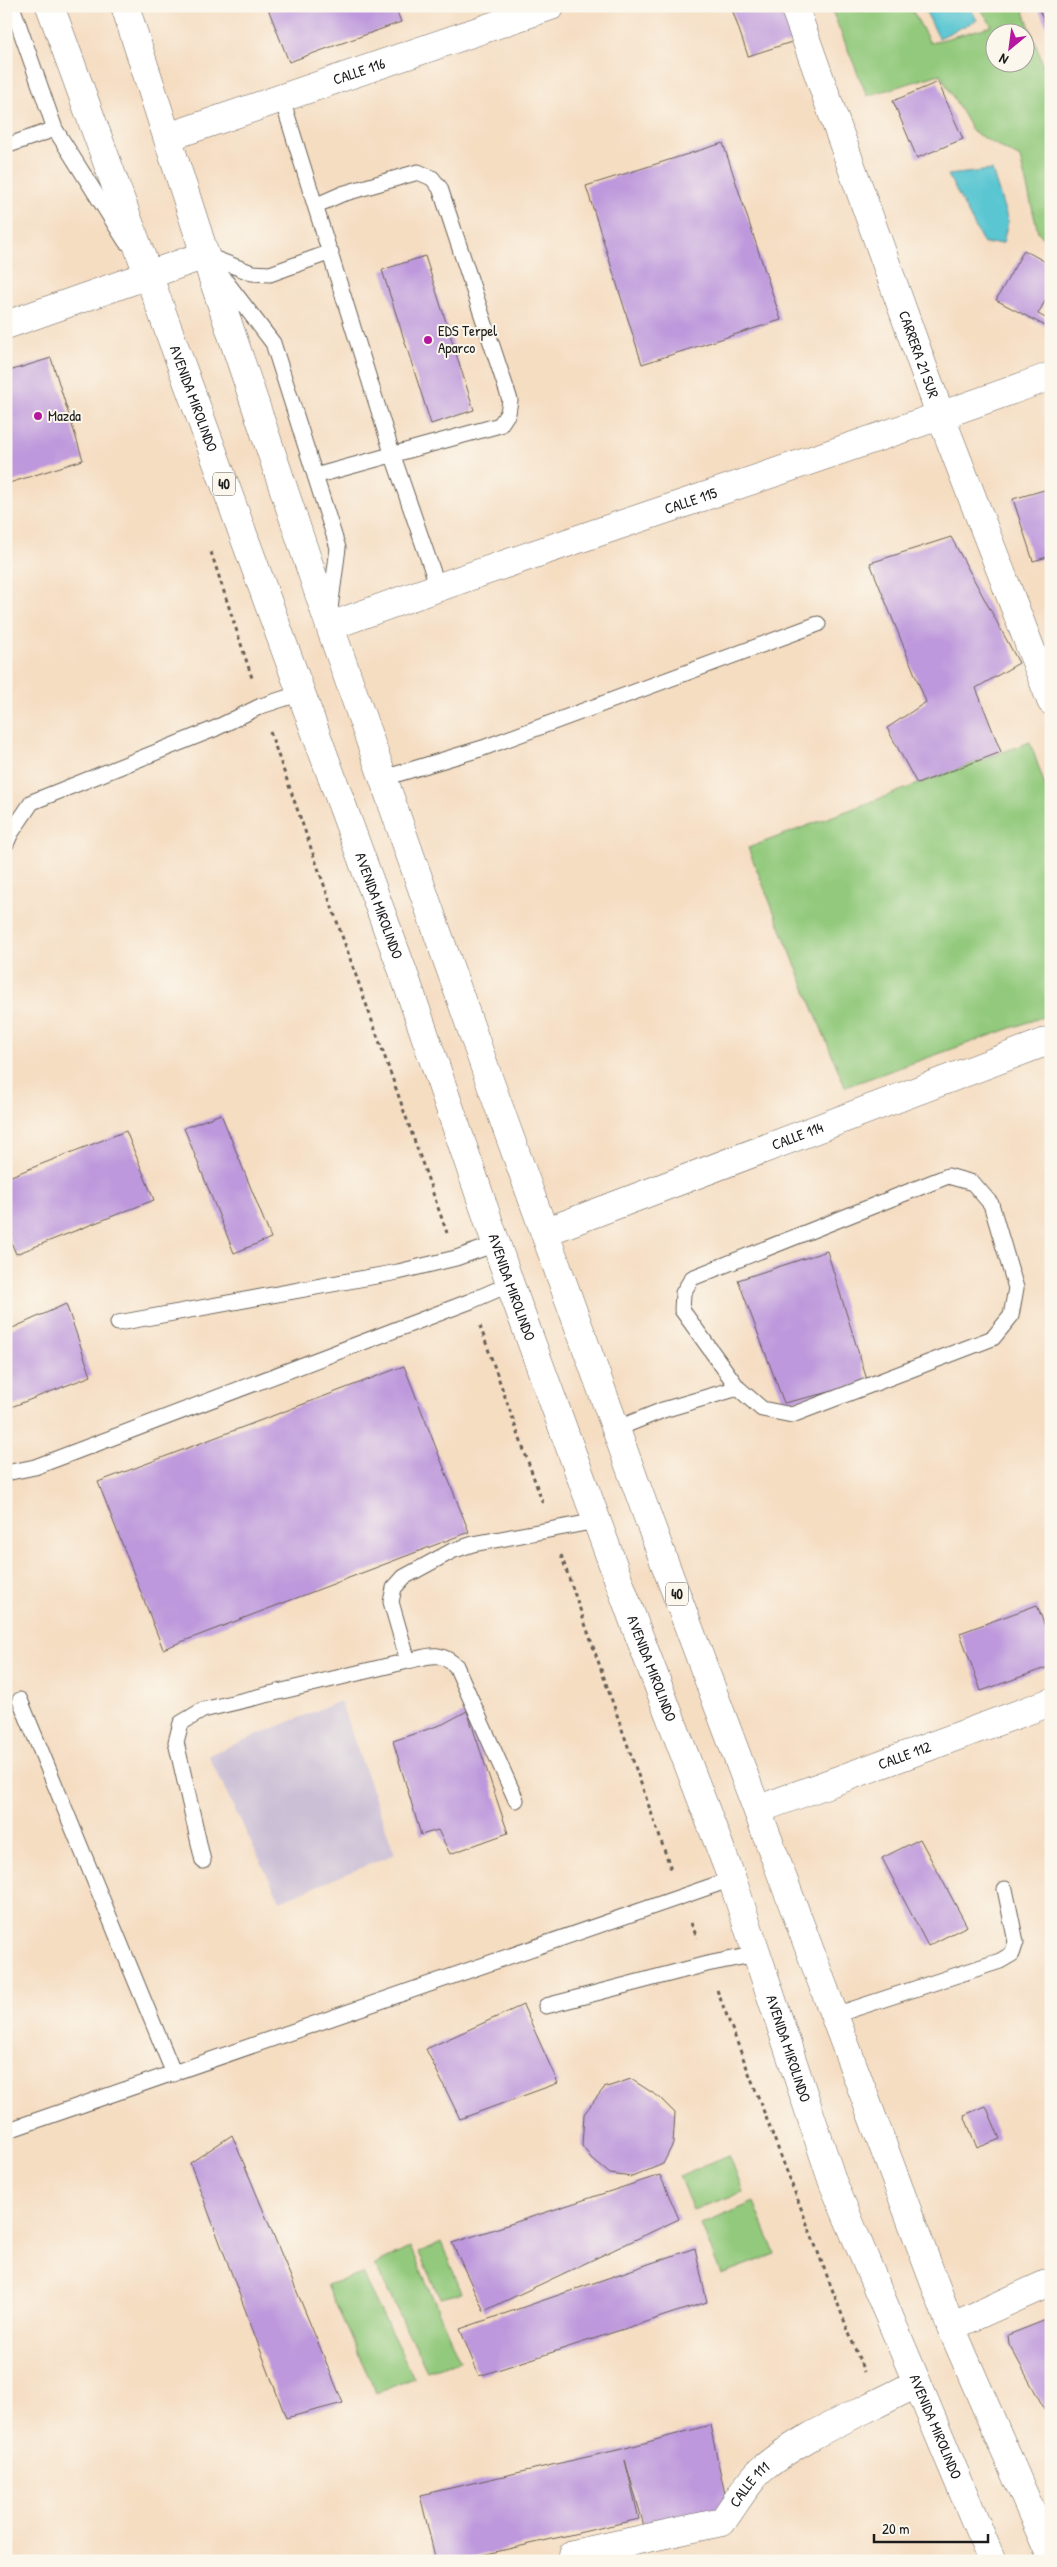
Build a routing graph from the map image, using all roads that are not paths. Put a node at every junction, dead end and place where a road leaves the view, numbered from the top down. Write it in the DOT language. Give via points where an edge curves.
graph roads {
  1 [pos="12,6"];
  2 [pos="50,6"];
  3 [pos="125,6"];
  4 [pos="551,6"];
  5 [pos="794,6"];
  6 [pos="282,99"];
  7 [pos="55,129"];
  8 [pos="168,137"];
  9 [pos="6,146"];
  10 [pos="317,205"];
  11 [pos="331,252"];
  12 [pos="205,255"];
  13 [pos="147,275"];
  14 [pos="6,325"];
  15 [pos="1051,376"];
  16 [pos="941,417"];
  17 [pos="393,456"];
  18 [pos="315,476"];
  19 [pos="438,586"];
  20 [pos="330,624"];
  21 [pos="818,624"];
  22 [pos="301,693"];
  23 [pos="1051,700"];
  24 [pos="384,778"];
  25 [pos="6,844"];
  26 [pos="1051,1040"];
  27 [pos="545,1232"];
  28 [pos="496,1244"];
  29 [pos="510,1284"];
  30 [pos="118,1323"];
  31 [pos="738,1388"];
  32 [pos="616,1428"];
  33 [pos="6,1472"];
  34 [pos="597,1521"];
  35 [pos="408,1661"];
  36 [pos="20,1700"];
  37 [pos="1051,1702"];
  38 [pos="516,1800"];
  39 [pos="759,1809"];
  40 [pos="203,1861"];
  41 [pos="732,1879"];
  42 [pos="1005,1889"];
  43 [pos="757,1954"];
  44 [pos="546,2006"];
  45 [pos="835,2016"];
  46 [pos="174,2074"];
  47 [pos="6,2131"];
  48 [pos="1051,2282"];
  49 [pos="951,2327"];
  50 [pos="917,2383"];
  51 [pos="573,2554"];
  52 [pos="1051,2557"];
  53 [pos="992,2561"];
  1 -- 7 [label="lane"];
  2 -- 13 [label="main road, AVENIDA MIROLINDO / 40"];
  3 -- 8 [label="main road, 40"];
  4 -- 6 [label="main road, CALLE 116"];
  5 -- 16 [label="main road, CARRERA 21 SUR"];
  6 -- 8 [label="main road, CALLE 116"];
  6 -- 10 [label="lane"];
  7 -- 9 [label="lane"];
  7 -- 13 [label="lane"];
  8 -- 12 [label="main road, 40"];
  10 -- 11 [label="lane"];
  10 -- 17 [label="lane" via="342,194 418,172 432,178 440,188 510,400 508,413 500,425"];
  11 -- 12 [label="lane" via="270,274 252,273"];
  11 -- 17 [label="lane"];
  12 -- 13 [label="main road"];
  12 -- 18 [label="lane" via="273,343"];
  12 -- 20 [label="main road, 40"];
  13 -- 14 [label="main road"];
  13 -- 22 [label="main road, AVENIDA MIROLINDO / 40"];
  15 -- 16 [label="main road, CALLE 115"];
  16 -- 19 [label="main road, CALLE 115"];
  16 -- 23 [label="main road, CARRERA 21 SUR"];
  17 -- 18 [label="lane"];
  17 -- 19 [label="lane"];
  18 -- 20 [label="lane" via="338,548"];
  19 -- 20 [label="main road, CALLE 115"];
  20 -- 24 [label="main road, 40"];
  21 -- 24 [label="lane" via="483,748"];
  22 -- 25 [label="lane" via="261,706 32,802"];
  22 -- 28 [label="main road, AVENIDA MIROLINDO / 40" via="421,1024"];
  24 -- 27 [label="main road, 40"];
  26 -- 27 [label="main road, CALLE 114"];
  27 -- 32 [label="main road, 40"];
  28 -- 29 [label="main road, AVENIDA MIROLINDO / 40"];
  28 -- 30 [label="lane" via="398,1272"];
  29 -- 33 [label="lane" via="35,1467"];
  29 -- 34 [label="main road, AVENIDA MIROLINDO / 40"];
  31 -- 31 [label="lane" via="762,1409 792,1415 993,1338 1011,1316 1016,1288 991,1204 973,1183 948,1176 692,1278 683,1293 682,1310"];
  31 -- 32 [label="lane"];
  32 -- 39 [label="main road, 40"];
  34 -- 35 [label="lane" via="473,1544 452,1551 404,1577 394,1588 391,1602"];
  34 -- 41 [label="main road, AVENIDA MIROLINDO / 40"];
  35 -- 38 [label="lane" via="435,1654 448,1658 456,1666"];
  35 -- 40 [label="lane" via="203,1710 181,1723 176,1742"];
  36 -- 46 [label="lane"];
  37 -- 39 [label="main road, CALLE 112"];
  39 -- 45 [label="main road, 40"];
  41 -- 43 [label="main road, AVENIDA MIROLINDO / 40"];
  41 -- 46 [label="lane"];
  42 -- 45 [label="lane" via="1016,1942 1012,1954 1000,1962"];
  43 -- 44 [label="lane"];
  43 -- 50 [label="main road, AVENIDA MIROLINDO / 40" via="833,2183"];
  45 -- 49 [label="main road, 40"];
  46 -- 47 [label="lane"];
  48 -- 49 [label="main road"];
  49 -- 52 [label="main road, 40"];
  50 -- 51 [label="main road, CALLE 111" via="802,2440 760,2471 722,2522"];
  50 -- 53 [label="main road, AVENIDA MIROLINDO / 40"];
}
